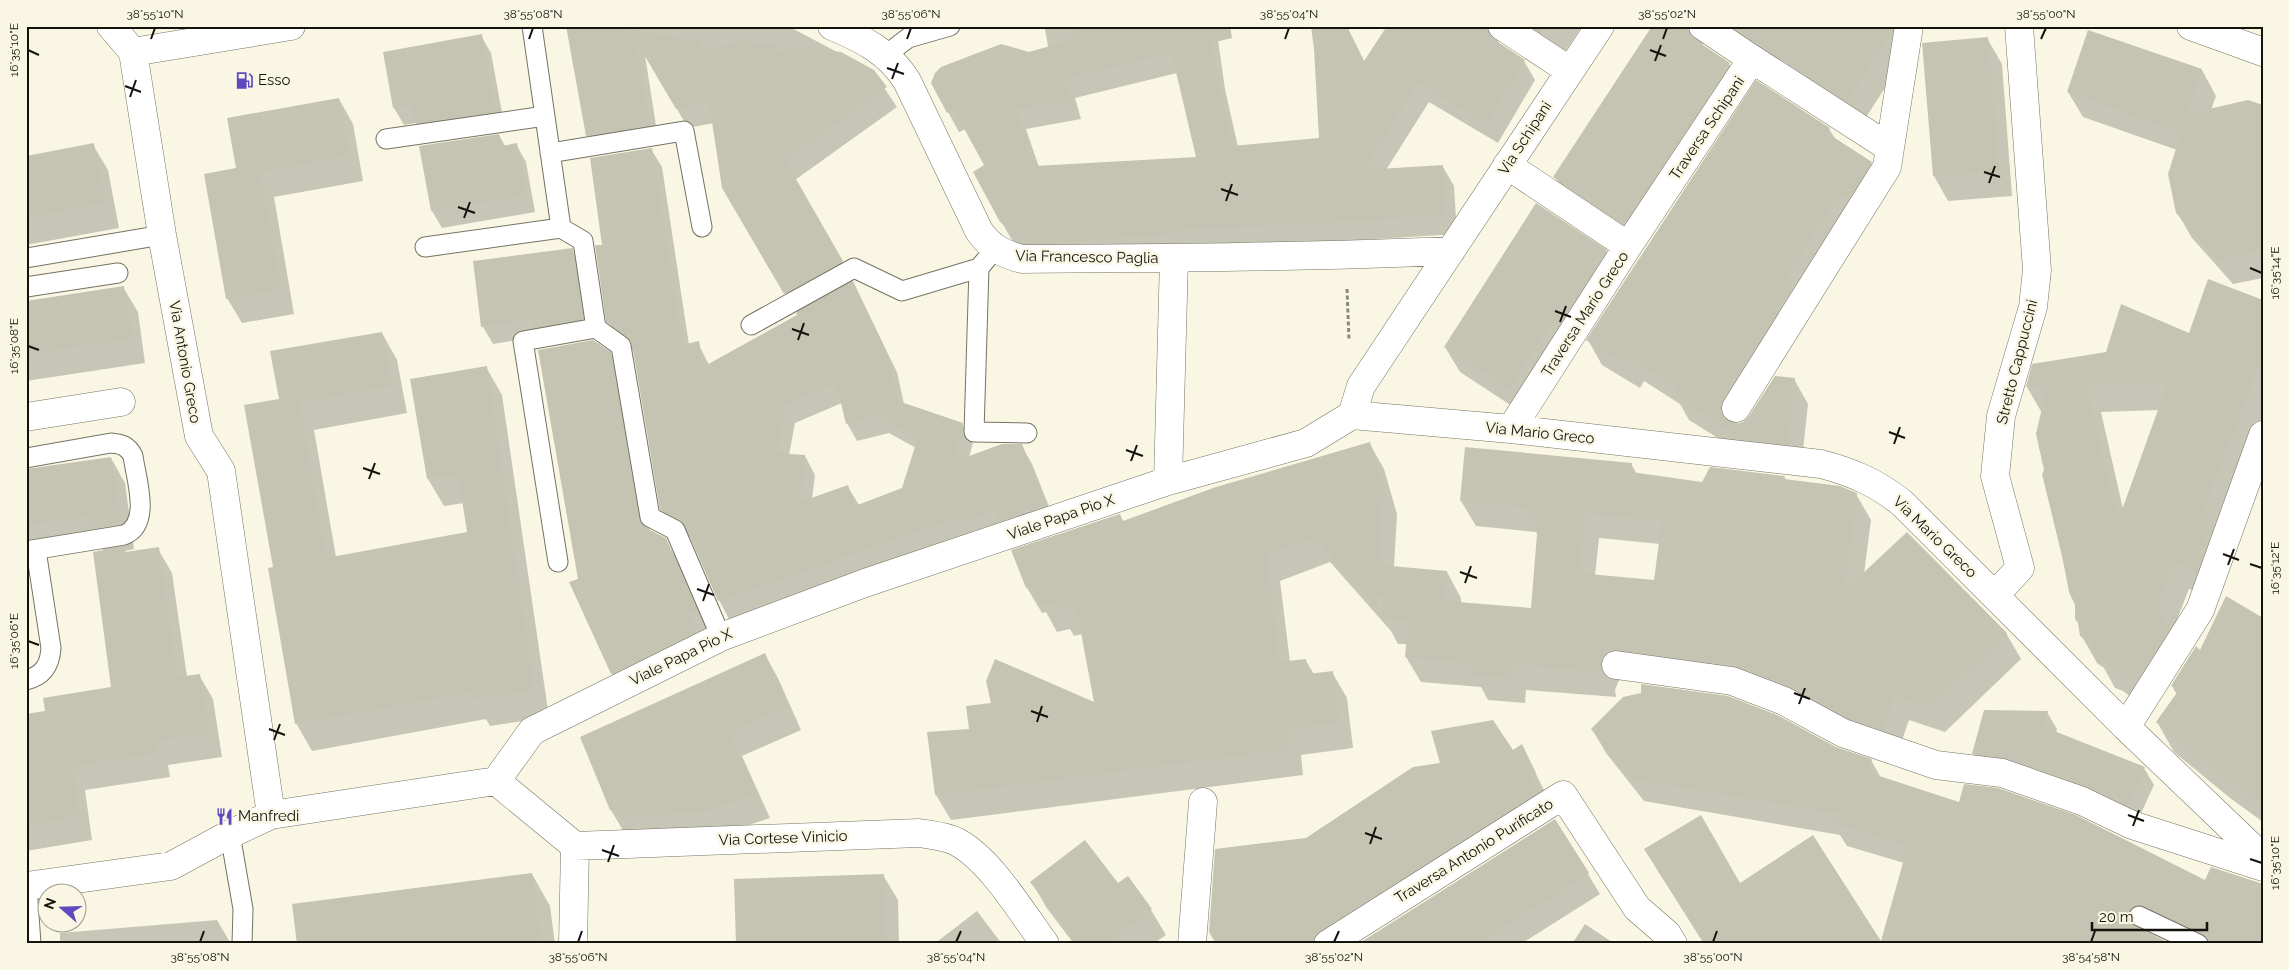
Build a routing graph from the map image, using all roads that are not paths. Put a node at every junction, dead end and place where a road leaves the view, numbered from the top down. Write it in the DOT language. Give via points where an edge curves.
graph roads {
  1 [pos="111,26"];
  2 [pos="291,26"];
  3 [pos="532,26"];
  4 [pos="832,26"];
  5 [pos="950,26"];
  6 [pos="1502,26"];
  7 [pos="1600,26"];
  8 [pos="1703,26"];
  9 [pos="1909,26"];
  10 [pos="2019,26"];
  11 [pos="2191,26"];
  12 [pos="133,52"];
  13 [pos="2263,52"];
  14 [pos="886,55"];
  15 [pos="1752,59"];
  16 [pos="1570,71"];
  17 [pos="545,116"];
  18 [pos="386,139"];
  19 [pos="1890,148"];
  20 [pos="550,154"];
  21 [pos="1508,165"];
  22 [pos="702,227"];
  23 [pos="561,228"];
  24 [pos="162,235"];
  25 [pos="1628,246"];
  26 [pos="425,247"];
  27 [pos="1452,251"];
  28 [pos="26,258"];
  29 [pos="1174,258"];
  30 [pos="987,259"];
  31 [pos="118,273"];
  32 [pos="26,287"];
  33 [pos="751,325"];
  34 [pos="596,328"];
  35 [pos="120,402"];
  36 [pos="1736,408"];
  37 [pos="1352,415"];
  38 [pos="26,416"];
  39 [pos="1511,429"];
  40 [pos="1027,433"];
  41 [pos="2263,435"];
  42 [pos="26,458"];
  43 [pos="1168,481"];
  44 [pos="31,550"];
  45 [pos="558,562"];
  46 [pos="1995,595"];
  47 [pos="721,637"];
  48 [pos="1616,665"];
  49 [pos="26,680"];
  50 [pos="2126,727"];
  51 [pos="496,781"];
  52 [pos="1204,802"];
  53 [pos="271,815"];
  54 [pos="230,834"];
  55 [pos="576,846"];
  56 [pos="2263,858"];
  57 [pos="2263,867"];
  58 [pos="26,886"];
  59 [pos="2139,916"];
  60 [pos="31,944"];
  61 [pos="242,944"];
  62 [pos="573,944"];
  63 [pos="1045,944"];
  64 [pos="1192,944"];
  65 [pos="1328,944"];
  66 [pos="1673,944"];
  67 [pos="2198,944"];
  1 -- 12 [label="street"];
  2 -- 12 [label="street"];
  3 -- 17 [label="lane"];
  4 -- 14 [label="street, Via Francesco Paglia" via="871,44"];
  5 -- 14 [label="lane" via="908,38"];
  6 -- 16 [label="street"];
  7 -- 16 [label="street, Via Schipani"];
  8 -- 15 [label="street, Traversa Schipani"];
  9 -- 19 [label="street"];
  10 -- 46 [label="street, Stretto Cappuccini" via="2037,270 2033,307 2001,416 1995,476 2020,568"];
  11 -- 13 [label="street"];
  12 -- 24 [label="street, Via Antonio Greco"];
  14 -- 30 [label="street, Via Francesco Paglia" via="907,81 980,232"];
  15 -- 19 [label="street"];
  15 -- 25 [label="street, Traversa Schipani"];
  16 -- 21 [label="street, Via Schipani"];
  17 -- 18 [label="lane"];
  17 -- 20 [label="lane"];
  19 -- 36 [label="street" via="1887,167"];
  20 -- 22 [label="lane" via="684,132"];
  20 -- 23 [label="lane"];
  21 -- 25 [label="street, Traversa Mario Greco"];
  21 -- 27 [label="street, Via Schipani"];
  23 -- 26 [label="lane"];
  23 -- 34 [label="lane" via="582,241"];
  24 -- 28 [label="lane"];
  24 -- 53 [label="street, Via Antonio Greco" via="199,436 221,471"];
  25 -- 39 [label="street, Traversa Mario Greco"];
  27 -- 29 [label="street, Via Francesco Paglia"];
  27 -- 37 [label="street, Via Schipani" via="1361,386"];
  29 -- 30 [label="street, Via Francesco Paglia" via="1022,259 1007,255"];
  29 -- 43 [label="street"];
  30 -- 33 [label="lane" via="902,290 854,268"];
  30 -- 40 [label="lane" via="974,432"];
  31 -- 32 [label="lane"];
  34 -- 45 [label="lane" via="523,341"];
  34 -- 47 [label="lane" via="621,346 650,517 675,530"];
  35 -- 38 [label="street"];
  37 -- 39 [label="street, Via Mario Greco"];
  37 -- 43 [label="street, Viale Papa Pio X" via="1306,443"];
  39 -- 46 [label="street, Via Mario Greco" via="1821,464 1841,470 1864,478 1891,494"];
  41 -- 50 [label="street" via="2200,610"];
  42 -- 44 [label="lane" via="111,443 124,446 133,456 140,510 137,526 130,533"];
  43 -- 47 [label="street, Viale Papa Pio X" via="865,583"];
  44 -- 49 [label="lane" via="51,648 46,668 40,675"];
  46 -- 50 [label="street, Via Mario Greco"];
  47 -- 51 [label="street, Viale Papa Pio X" via="532,731"];
  48 -- 57 [label="street" via="1732,681 1784,701 1852,737 1936,765 2002,773 2082,801 2132,825"];
  50 -- 56 [label="street, Via Mario Greco"];
  51 -- 53 [label="street"];
  51 -- 55 [label="street"];
  52 -- 64 [label="street"];
  53 -- 54 [label="street"];
  54 -- 58 [label="street" via="171,866"];
  54 -- 61 [label="lane" via="243,909"];
  55 -- 62 [label="street"];
  55 -- 63 [label="street, Via Cortese Vinicio" via="919,833 939,836 956,841 984,863"];
  58 -- 60 [label="lane"];
  59 -- 67 [label="lane"];
  65 -- 66 [label="street, Traversa Antonio Purificato" via="1563,795 1637,908 1667,934"];
}
